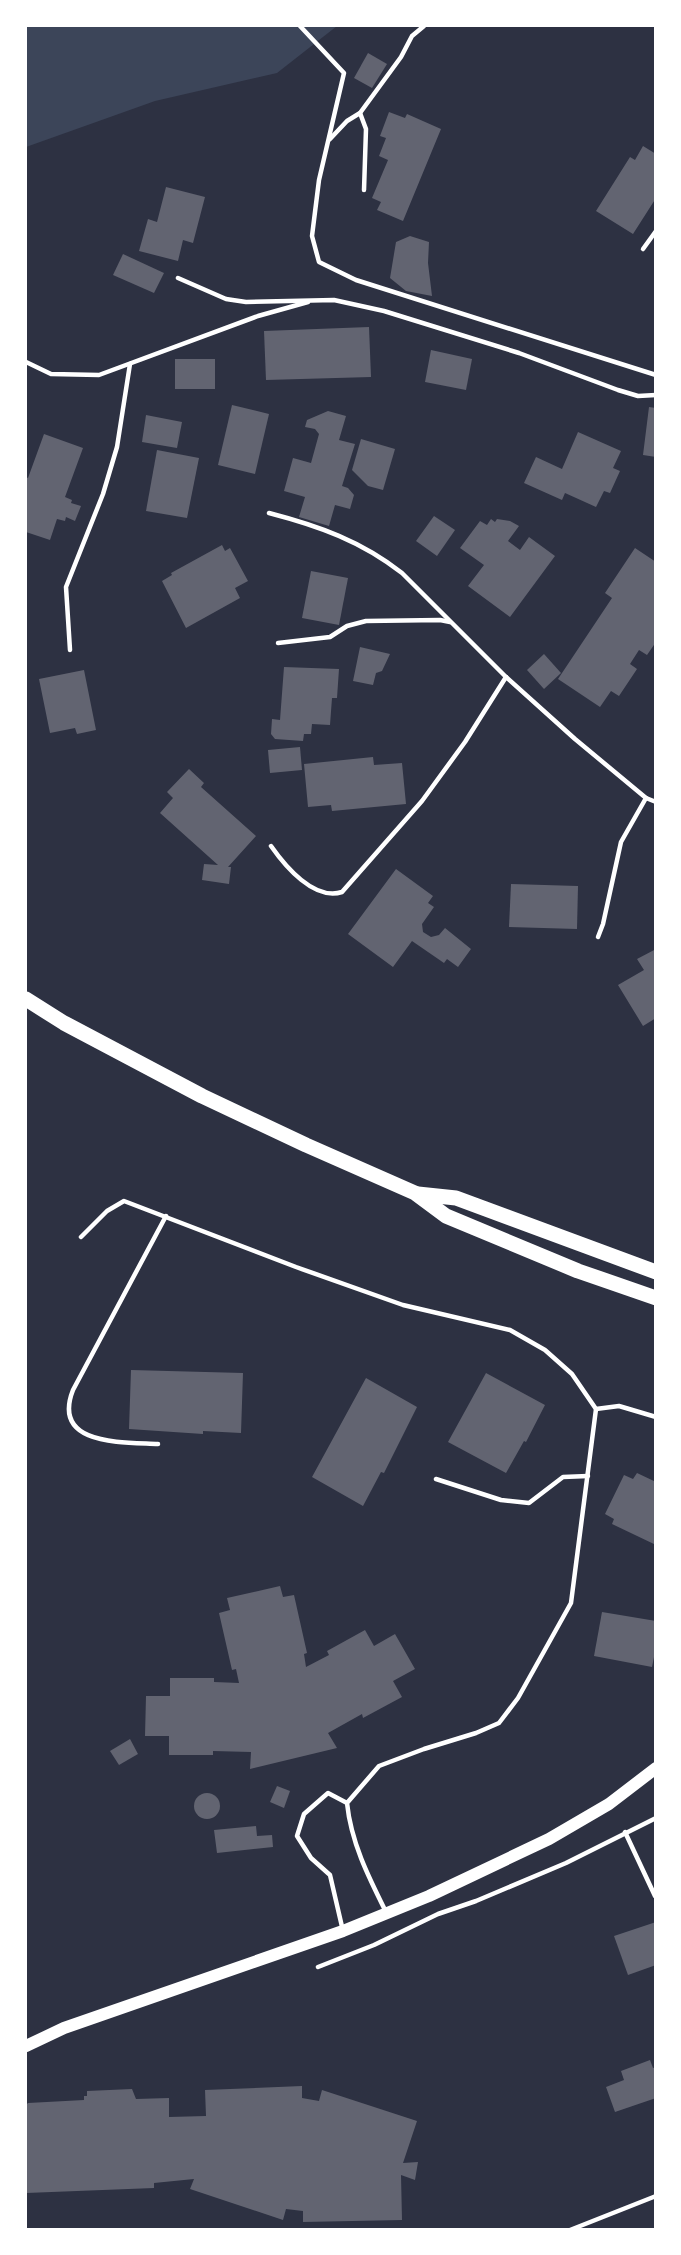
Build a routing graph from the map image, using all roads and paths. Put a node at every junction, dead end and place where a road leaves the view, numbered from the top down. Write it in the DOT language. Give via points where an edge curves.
graph roads {
  1 [pos="300,26"];
  2 [pos="424,26"];
  3 [pos="360,113"];
  4 [pos="328,141"];
  5 [pos="364,190"];
  6 [pos="656,231"];
  7 [pos="643,249"];
  8 [pos="178,278"];
  9 [pos="320,299"];
  10 [pos="26,362"];
  11 [pos="130,364"];
  12 [pos="656,375"];
  13 [pos="656,395"];
  14 [pos="269,513"];
  15 [pos="453,623"];
  16 [pos="278,643"];
  17 [pos="70,650"];
  18 [pos="506,677"];
  19 [pos="646,798"];
  20 [pos="656,802"];
  21 [pos="271,846"];
  22 [pos="598,937"];
  23 [pos="26,999"];
  24 [pos="415,1193"];
  25 [pos="166,1216"];
  26 [pos="81,1237"];
  27 [pos="656,1272"];
  28 [pos="656,1298"];
  29 [pos="596,1409"];
  30 [pos="656,1417"];
  31 [pos="158,1444"];
  32 [pos="588,1476"];
  33 [pos="436,1479"];
  34 [pos="656,1768"];
  35 [pos="347,1803"];
  36 [pos="656,1818"];
  37 [pos="625,1832"];
  38 [pos="655,1896"];
  39 [pos="387,1914"];
  40 [pos="343,1931"];
  41 [pos="318,1967"];
  42 [pos="26,2046"];
  43 [pos="656,2196"];
  44 [pos="570,2229"];
  1 -- 4 [label="lane" via="344,73"];
  2 -- 3 [label="lane" via="412,36"];
  3 -- 4 [label="lane"];
  3 -- 5 [label="lane" via="366,129"];
  4 -- 12 [label="lane" via="312,236 319,262 356,280"];
  6 -- 7 [label="lane"];
  8 -- 9 [label="lane" via="226,299 246,302"];
  9 -- 11 [label="lane" via="258,316"];
  9 -- 13 [label="lane" via="384,311 519,352 628,393"];
  10 -- 11 [label="lane" via="51,374 99,375"];
  11 -- 17 [label="lane" via="117,447 66,587"];
  14 -- 15 [label="lane" via="337,534 390,564"];
  15 -- 16 [label="lane" via="366,621 347,626 330,637"];
  15 -- 18 [label="lane"];
  18 -- 19 [label="lane"];
  18 -- 21 [label="lane" via="422,801 342,892 334,895 305,883"];
  19 -- 20 [label="lane"];
  19 -- 22 [label="lane" via="621,842"];
  23 -- 24 [label="main road" via="202,1096"];
  24 -- 27 [label="main road" via="456,1198"];
  24 -- 28 [label="main road" via="446,1216 578,1271"];
  25 -- 26 [label="lane" via="124,1201 107,1211"];
  25 -- 29 [label="lane" via="403,1305 510,1330 545,1350 572,1374"];
  25 -- 31 [label="lane" via="68,1403 77,1428 100,1440"];
  29 -- 30 [label="lane" via="619,1406"];
  29 -- 32 [label="lane"];
  32 -- 33 [label="lane" via="563,1477 529,1503 501,1500"];
  32 -- 35 [label="lane" via="571,1603 518,1698 498,1723 379,1766"];
  34 -- 39 [label="main road" via="609,1804 549,1839"];
  35 -- 39 [label="lane" via="349,1826"];
  35 -- 40 [label="lane" via="328,1793 304,1814 297,1836 311,1858 330,1875"];
  36 -- 37 [label="lane"];
  37 -- 38 [label="lane"];
  37 -- 41 [label="lane" via="566,1863"];
  39 -- 40 [label="main road"];
  40 -- 42 [label="main road" via="84,2021"];
  43 -- 44 [label="lane"];
}
